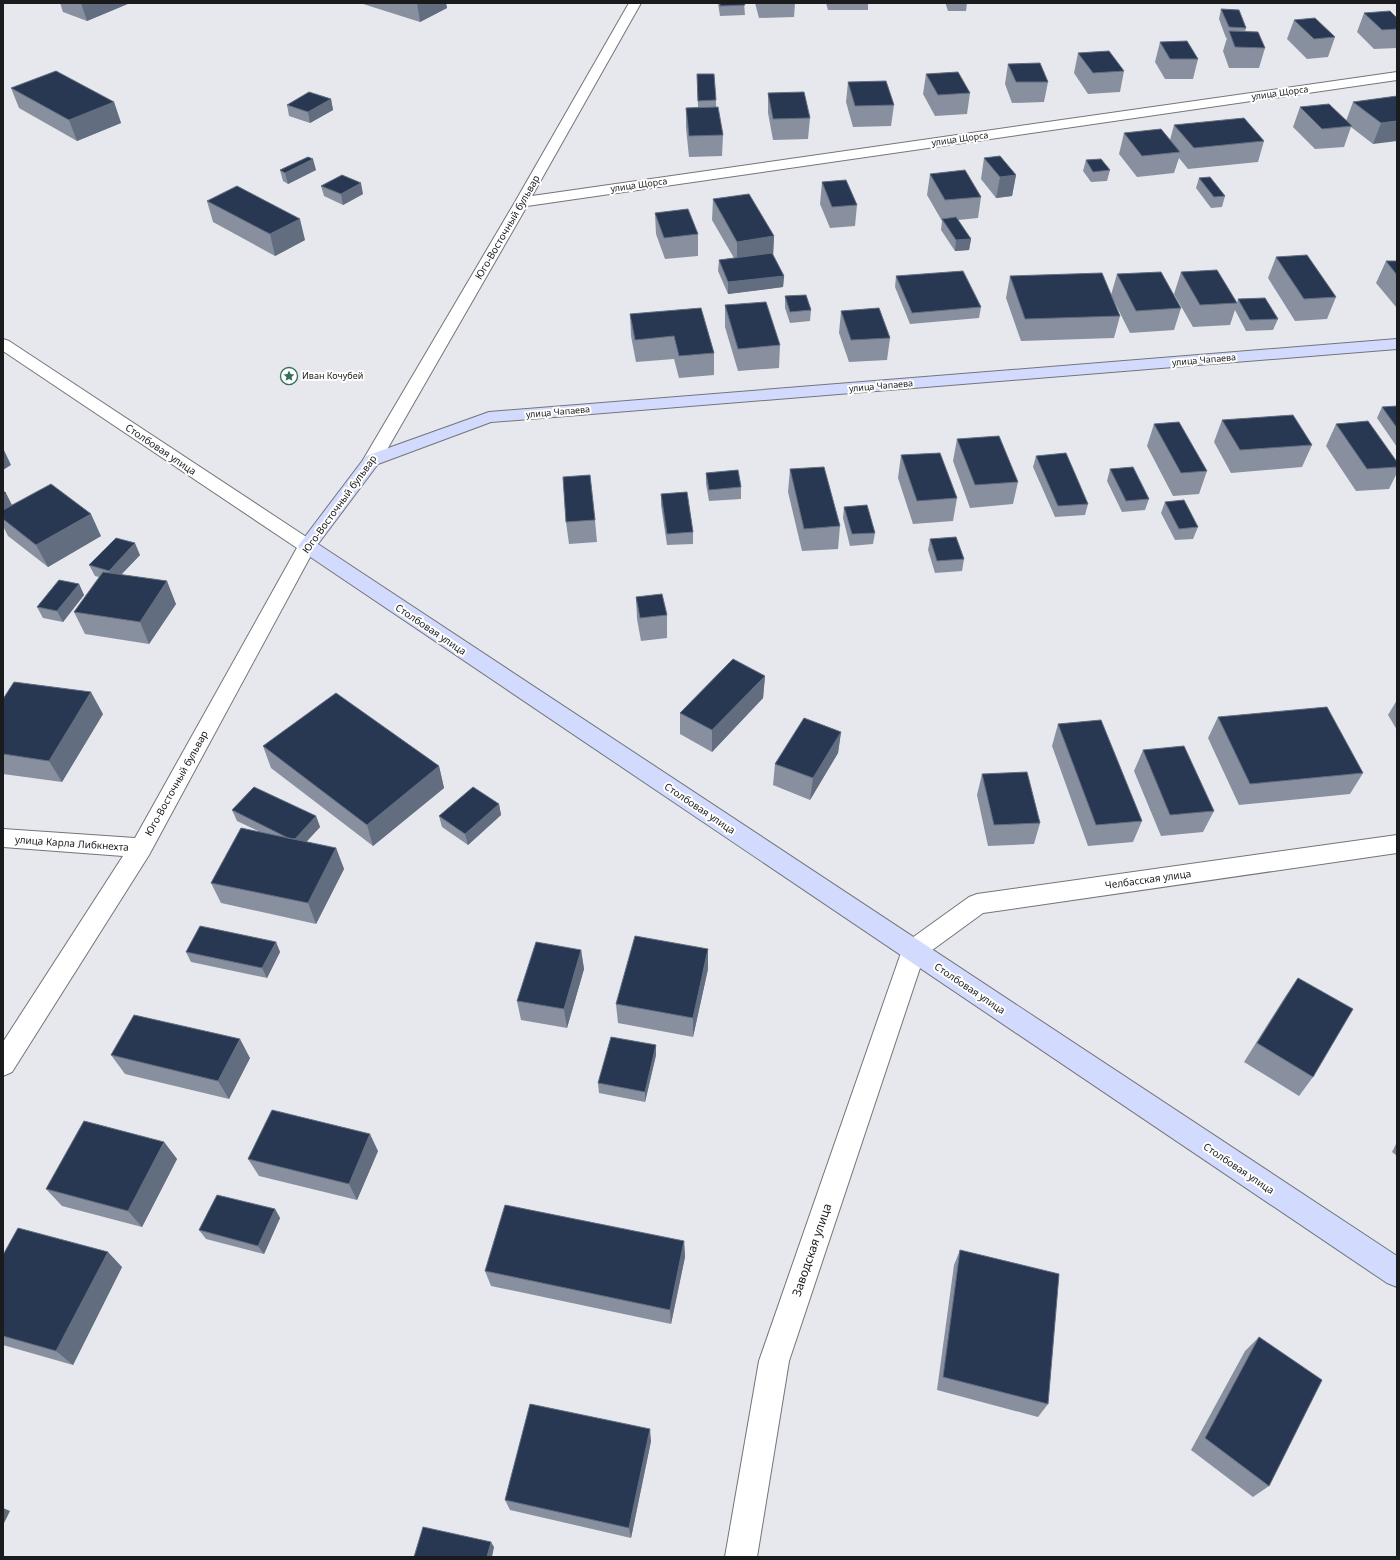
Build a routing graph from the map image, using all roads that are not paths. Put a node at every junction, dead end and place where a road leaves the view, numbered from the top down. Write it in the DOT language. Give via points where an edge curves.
graph roads {
  1 [pos="635,3"];
  2 [pos="1397,76"];
  3 [pos="522,202"];
  4 [pos="3,344"];
  5 [pos="1397,344"];
  6 [pos="372,460"];
  7 [pos="307,546"];
  8 [pos="3,838"];
  9 [pos="1397,844"];
  10 [pos="141,848"];
  11 [pos="914,950"];
  12 [pos="3,1064"];
  13 [pos="1397,1274"];
  14 [pos="741,1557"];
  1 -- 3 [label="street, Юго-Восточный бульвар"];
  2 -- 3 [label="street, улица Щорса"];
  3 -- 6 [label="street, Юго-Восточный бульвар"];
  4 -- 7 [label="street, Столбовая улица"];
  5 -- 6 [label="main road, улица Чапаева" via="489,417"];
  6 -- 7 [label="main road, Юго-Восточный бульвар"];
  7 -- 10 [label="street, Юго-Восточный бульвар"];
  7 -- 11 [label="main road, Столбовая улица"];
  8 -- 10 [label="street, улица Карла Либкнехта"];
  9 -- 11 [label="street, Челбасская улица" via="977,904"];
  10 -- 12 [label="street, Юго-Восточный бульвар"];
  11 -- 13 [label="main road, Столбовая улица"];
  11 -- 14 [label="street, Заводская улица" via="774,1361"];
}
